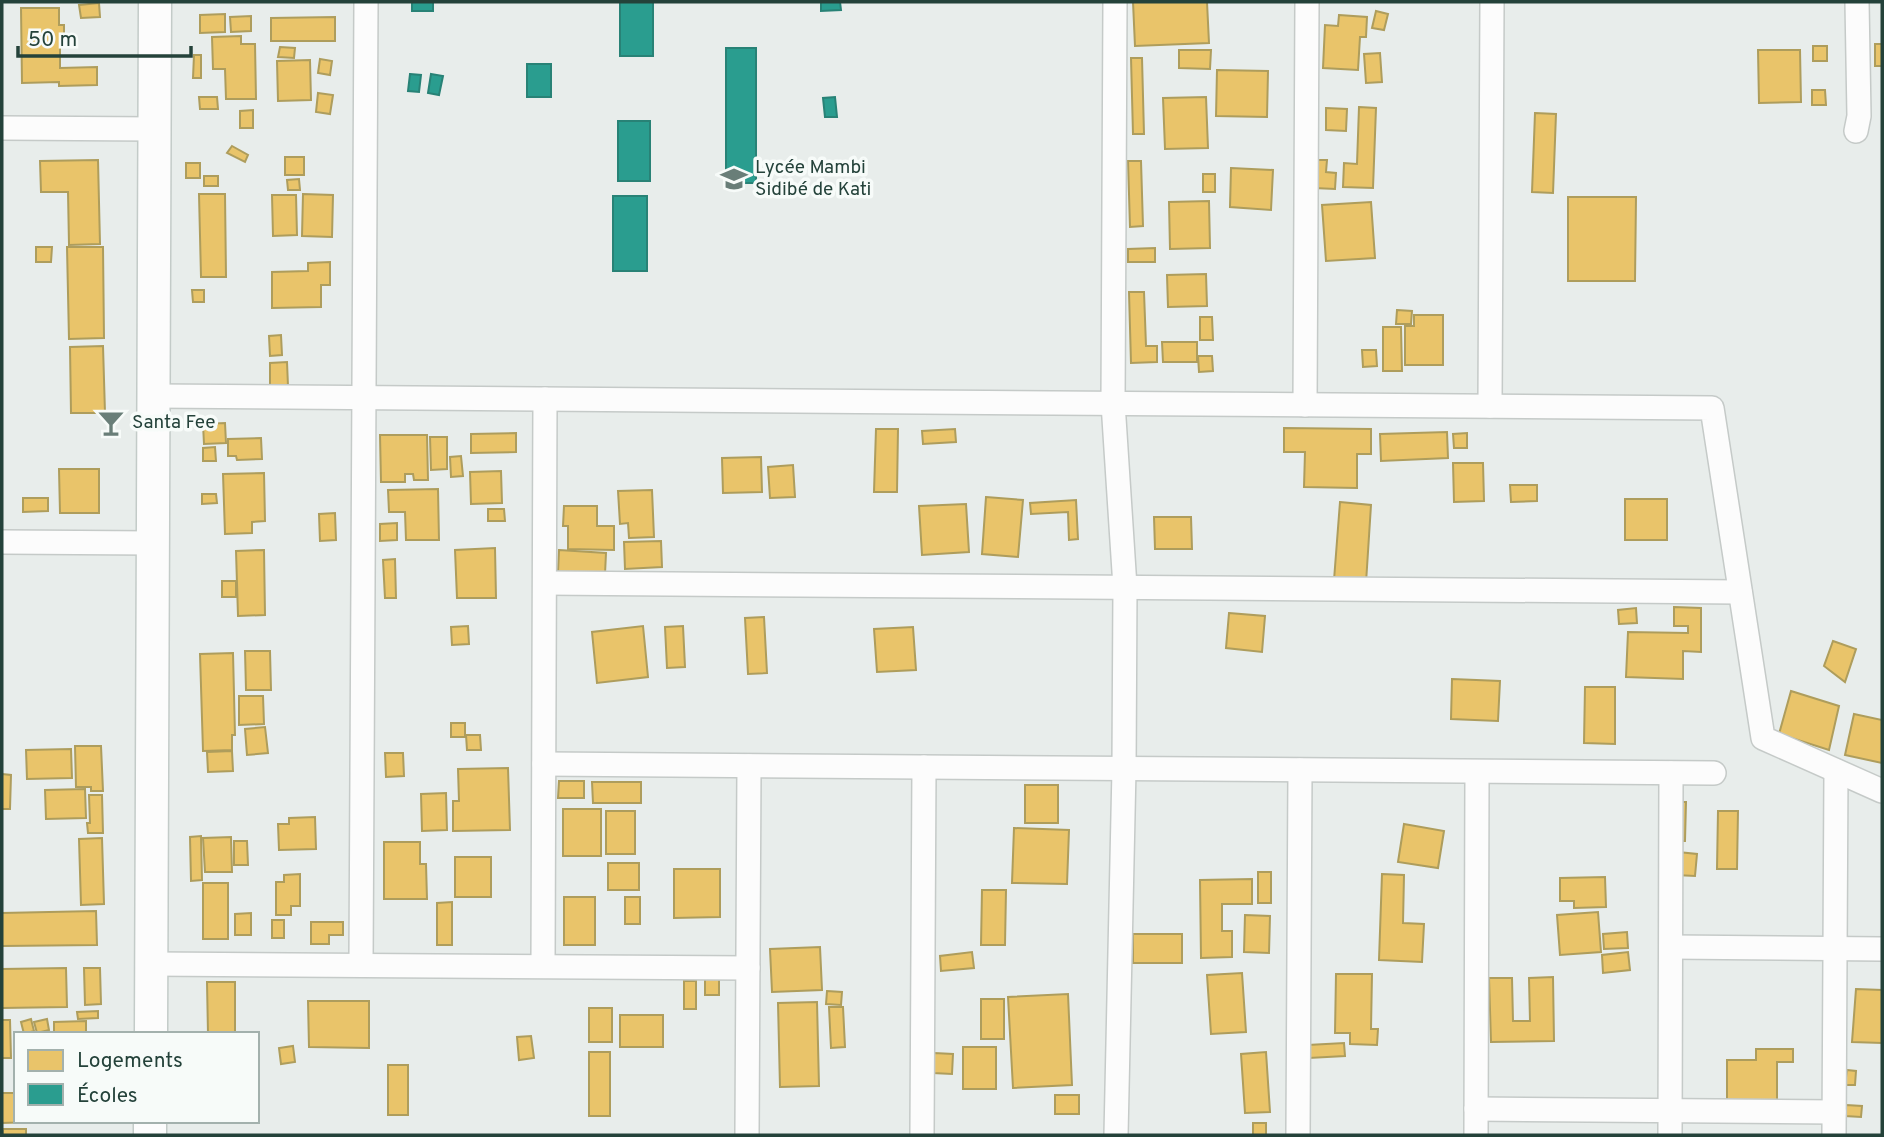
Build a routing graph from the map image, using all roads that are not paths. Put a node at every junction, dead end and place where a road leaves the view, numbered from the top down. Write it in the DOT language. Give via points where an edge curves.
graph roads {
  1 [pos="155,2"];
  2 [pos="366,2"];
  3 [pos="1115,2"];
  4 [pos="1307,2"];
  5 [pos="1492,2"];
  6 [pos="1857,2"];
  7 [pos="2,128"];
  8 [pos="155,129"];
  9 [pos="1856,131"];
  10 [pos="154,396"];
  11 [pos="364,397"];
  12 [pos="545,399"];
  13 [pos="1115,404"];
  14 [pos="1305,405"];
  15 [pos="1490,406"];
  16 [pos="2,542"];
  17 [pos="153,543"];
  18 [pos="545,583"];
  19 [pos="1125,587"];
  20 [pos="1740,592"];
  21 [pos="544,764"];
  22 [pos="749,766"];
  23 [pos="924,767"];
  24 [pos="1124,769"];
  25 [pos="1300,770"];
  26 [pos="1836,771"];
  27 [pos="1477,772"];
  28 [pos="1671,773"];
  29 [pos="1714,773"];
  30 [pos="1882,791"];
  31 [pos="1671,947"];
  32 [pos="1835,948"];
  33 [pos="1882,949"];
  34 [pos="151,964"];
  35 [pos="361,965"];
  36 [pos="543,967"];
  37 [pos="748,968"];
  38 [pos="151,1032"];
  39 [pos="1476,1109"];
  40 [pos="1670,1110"];
  41 [pos="1834,1112"];
  42 [pos="747,1135"];
  43 [pos="922,1135"];
  44 [pos="1116,1135"];
  45 [pos="1298,1135"];
  46 [pos="1475,1135"];
  47 [pos="1670,1135"];
  48 [pos="1834,1135"];
  1 -- 8 [label="main road"];
  2 -- 11 [label="street"];
  3 -- 13 [label="street"];
  4 -- 14 [label="street"];
  5 -- 15 [label="street"];
  6 -- 9 [label="street"];
  7 -- 8 [label="street"];
  8 -- 10 [label="main road"];
  10 -- 11 [label="street"];
  10 -- 17 [label="main road"];
  11 -- 12 [label="street"];
  11 -- 35 [label="street"];
  12 -- 13 [label="street"];
  12 -- 18 [label="street"];
  13 -- 14 [label="street"];
  13 -- 19 [label="street"];
  14 -- 15 [label="street"];
  15 -- 20 [label="street" via="1712,408"];
  16 -- 17 [label="street"];
  17 -- 34 [label="main road"];
  18 -- 19 [label="street"];
  18 -- 21 [label="street"];
  19 -- 20 [label="street"];
  19 -- 24 [label="street"];
  20 -- 26 [label="street" via="1763,738"];
  21 -- 22 [label="street"];
  21 -- 36 [label="street"];
  22 -- 23 [label="street"];
  22 -- 37 [label="street"];
  23 -- 24 [label="street"];
  23 -- 43 [label="street"];
  24 -- 25 [label="street"];
  24 -- 44 [label="street"];
  25 -- 27 [label="street"];
  25 -- 45 [label="street"];
  26 -- 30 [label="street"];
  26 -- 32 [label="street"];
  27 -- 28 [label="street"];
  27 -- 39 [label="street"];
  28 -- 29 [label="street"];
  28 -- 31 [label="street"];
  31 -- 32 [label="street"];
  31 -- 40 [label="street"];
  32 -- 33 [label="street"];
  32 -- 41 [label="street"];
  34 -- 35 [label="street"];
  34 -- 38 [label="main road"];
  35 -- 36 [label="street"];
  36 -- 37 [label="street"];
  37 -- 42 [label="street"];
  39 -- 40 [label="street"];
  39 -- 46 [label="street"];
  40 -- 41 [label="street"];
  40 -- 47 [label="street"];
  41 -- 48 [label="street"];
}
